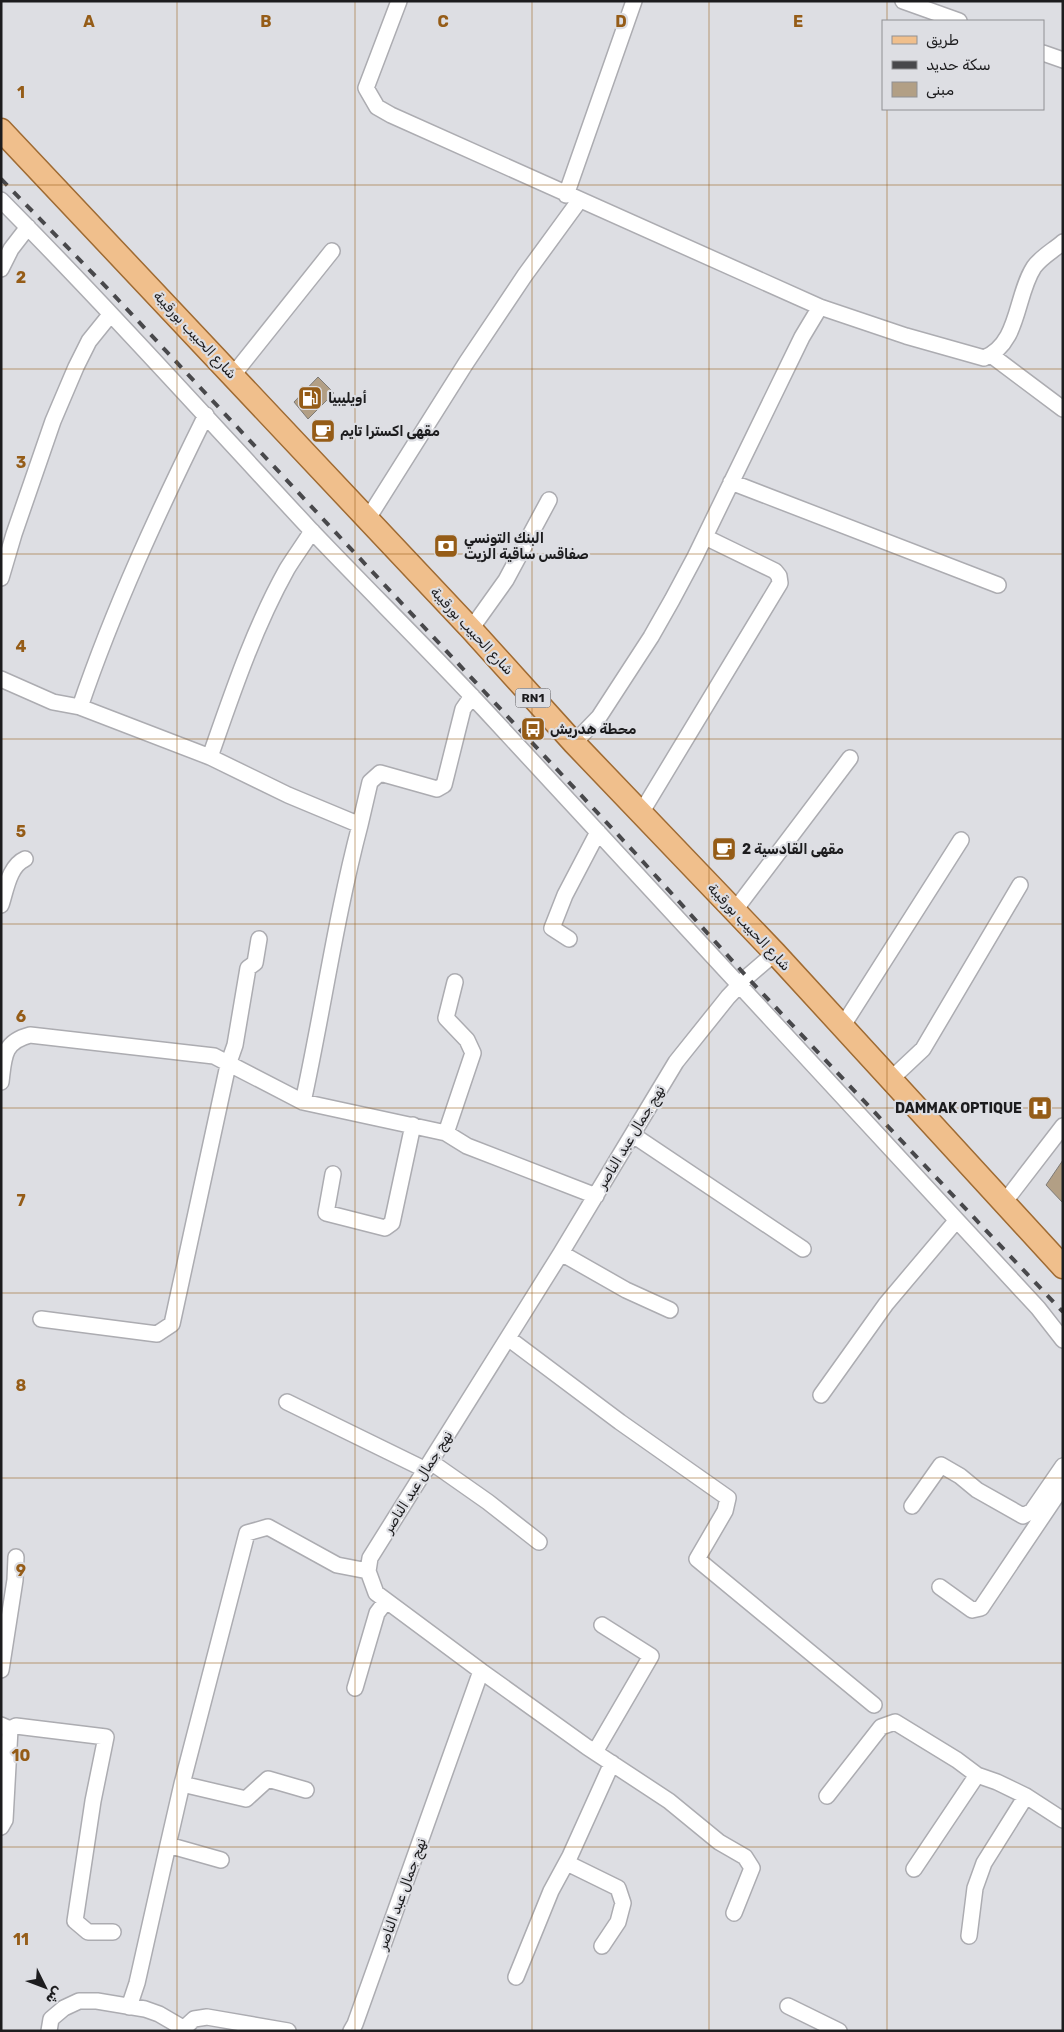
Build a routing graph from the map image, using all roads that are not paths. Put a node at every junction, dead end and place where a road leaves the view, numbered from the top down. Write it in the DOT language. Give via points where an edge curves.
graph roads {
  1 [pos="398,1"];
  2 [pos="634,1"];
  3 [pos="903,1"];
  4 [pos="928,5"];
  5 [pos="958,20"];
  6 [pos="1044,53"];
  7 [pos="1063,60"];
  8 [pos="1,130"];
  9 [pos="572,198"];
  10 [pos="1,200"];
  11 [pos="28,227"];
  12 [pos="1063,242"];
  13 [pos="332,251"];
  14 [pos="1,269"];
  15 [pos="820,307"];
  16 [pos="110,315"];
  17 [pos="991,355"];
  18 [pos="233,375"];
  19 [pos="1063,409"];
  20 [pos="206,415"];
  21 [pos="731,482"];
  22 [pos="549,500"];
  23 [pos="367,520"];
  24 [pos="312,531"];
  25 [pos="705,536"];
  26 [pos="1,578"];
  27 [pos="998,584"];
  28 [pos="471,629"];
  29 [pos="1,679"];
  30 [pos="472,696"];
  31 [pos="80,707"];
  32 [pos="574,743"];
  33 [pos="210,757"];
  34 [pos="850,758"];
  35 [pos="641,813"];
  36 [pos="360,825"];
  37 [pos="598,832"];
  38 [pos="961,840"];
  39 [pos="25,859"];
  40 [pos="1020,885"];
  41 [pos="1,905"];
  42 [pos="734,910"];
  43 [pos="259,939"];
  44 [pos="569,939"];
  45 [pos="775,953"];
  46 [pos="455,982"];
  47 [pos="740,984"];
  48 [pos="842,1027"];
  49 [pos="228,1065"];
  50 [pos="890,1080"];
  51 [pos="1,1082"];
  52 [pos="303,1102"];
  53 [pos="413,1125"];
  54 [pos="1063,1126"];
  55 [pos="446,1133"];
  56 [pos="633,1135"];
  57 [pos="333,1174"];
  58 [pos="596,1196"];
  59 [pos="1003,1204"];
  60 [pos="956,1220"];
  61 [pos="803,1249"];
  62 [pos="561,1253"];
  63 [pos="1063,1267"];
  64 [pos="670,1310"];
  65 [pos="41,1319"];
  66 [pos="508,1338"];
  67 [pos="1063,1340"];
  68 [pos="821,1395"];
  69 [pos="287,1402"];
  70 [pos="429,1466"];
  71 [pos="1063,1466"];
  72 [pos="1063,1486"];
  73 [pos="912,1506"];
  74 [pos="539,1542"];
  75 [pos="16,1557"];
  76 [pos="368,1571"];
  77 [pos="940,1587"];
  78 [pos="386,1600"];
  79 [pos="602,1625"];
  80 [pos="1,1670"];
  81 [pos="481,1671"];
  82 [pos="355,1688"];
  83 [pos="874,1705"];
  84 [pos="6,1727"];
  85 [pos="595,1752"];
  86 [pos="612,1764"];
  87 [pos="977,1776"];
  88 [pos="182,1784"];
  89 [pos="306,1790"];
  90 [pos="827,1796"];
  91 [pos="1026,1796"];
  92 [pos="1063,1820"];
  93 [pos="1,1827"];
  94 [pos="168,1845"];
  95 [pos="221,1860"];
  96 [pos="567,1863"];
  97 [pos="914,1869"];
  98 [pos="734,1913"];
  99 [pos="113,1932"];
  100 [pos="969,1936"];
  101 [pos="602,1946"];
  102 [pos="516,1977"];
  103 [pos="788,2006"];
  104 [pos="130,2007"];
  105 [pos="182,2029"];
  106 [pos="48,2031"];
  107 [pos="288,2031"];
  108 [pos="351,2031"];
  109 [pos="838,2031"];
  1 -- 9 [label="street" via="366,88 377,107"];
  2 -- 9 [label="street"];
  3 -- 4 [label="street"];
  4 -- 5 [label="street"];
  6 -- 7 [label="street"];
  8 -- 18 [label="main road, شارع الحبيب بورقيبة / RN1"];
  9 -- 15 [label="street"];
  9 -- 23 [label="street" via="526,275 466,362"];
  10 -- 11 [label="street"];
  11 -- 14 [label="street"];
  11 -- 16 [label="street"];
  12 -- 17 [label="street" via="1035,265 1006,342"];
  13 -- 18 [label="street"];
  15 -- 17 [label="street" via="977,357"];
  15 -- 21 [label="street"];
  16 -- 20 [label="street"];
  16 -- 26 [label="street" via="89,341 76,367 50,430"];
  17 -- 19 [label="street"];
  18 -- 23 [label="main road, شارع الحبيب بورقيبة / RN1"];
  20 -- 24 [label="street"];
  20 -- 31 [label="street" via="110,623"];
  21 -- 25 [label="street"];
  21 -- 27 [label="street"];
  22 -- 28 [label="street" via="506,580"];
  23 -- 28 [label="main road, شارع الحبيب بورقيبة / RN1"];
  24 -- 30 [label="street"];
  24 -- 33 [label="street" via="287,569 267,609"];
  25 -- 32 [label="street" via="651,637 599,717"];
  25 -- 35 [label="street" via="775,571 780,583"];
  28 -- 32 [label="main road, شارع الحبيب بورقيبة / RN1"];
  29 -- 31 [label="street" via="53,702"];
  30 -- 36 [label="street" via="463,709 444,785 436,789 380,773 370,782"];
  30 -- 37 [label="street"];
  31 -- 33 [label="street"];
  32 -- 35 [label="main road, شارع الحبيب بورقيبة / RN1"];
  33 -- 36 [label="street"];
  34 -- 42 [label="street"];
  35 -- 42 [label="main road, شارع الحبيب بورقيبة / RN1"];
  36 -- 52 [label="street" via="344,885"];
  37 -- 44 [label="street" via="565,895 552,928"];
  37 -- 47 [label="street"];
  38 -- 48 [label="street"];
  39 -- 41 [label="street" via="11,874"];
  40 -- 50 [label="street" via="923,1049"];
  42 -- 45 [label="main road, شارع الحبيب بورقيبة / RN1"];
  43 -- 49 [label="street" via="255,962 248,968 235,1045"];
  45 -- 47 [label="street, نهج جمال عبد الناصر"];
  45 -- 48 [label="main road, شارع الحبيب بورقيبة / RN1"];
  46 -- 55 [label="street" via="446,1018 468,1040 473,1053"];
  47 -- 56 [label="street, نهج جمال عبد الناصر" via="676,1062"];
  47 -- 60 [label="street"];
  48 -- 50 [label="main road, شارع الحبيب بورقيبة / RN1"];
  49 -- 51 [label="street" via="214,1056 30,1035 17,1039 8,1047"];
  49 -- 52 [label="street"];
  49 -- 65 [label="street" via="172,1324 156,1334"];
  50 -- 59 [label="main road, شارع الحبيب بورقيبة / RN1"];
  52 -- 53 [label="street"];
  53 -- 55 [label="street"];
  53 -- 57 [label="street" via="392,1222 385,1228 326,1213"];
  54 -- 59 [label="street"];
  55 -- 58 [label="street" via="467,1146"];
  56 -- 58 [label="street, نهج جمال عبد الناصر"];
  56 -- 61 [label="street"];
  58 -- 62 [label="street, نهج جمال عبد الناصر"];
  59 -- 63 [label="main road, شارع الحبيب بورقيبة / RN1"];
  60 -- 67 [label="street" via="1038,1308"];
  60 -- 68 [label="street" via="886,1304"];
  62 -- 64 [label="street" via="626,1290"];
  62 -- 66 [label="street, نهج جمال عبد الناصر"];
  66 -- 70 [label="street, نهج جمال عبد الناصر"];
  66 -- 83 [label="street" via="728,1498 725,1511 697,1558"];
  69 -- 70 [label="street"];
  70 -- 74 [label="street" via="488,1502"];
  70 -- 76 [label="street, نهج جمال عبد الناصر" via="370,1558"];
  71 -- 73 [label="street" via="1032,1511 1022,1516 941,1465"];
  72 -- 77 [label="street" via="981,1608 972,1610"];
  75 -- 80 [label="street"];
  76 -- 78 [label="street" via="376,1593"];
  76 -- 88 [label="street" via="336,1565 268,1527 247,1533"];
  78 -- 81 [label="street"];
  78 -- 82 [label="street" via="377,1613"];
  79 -- 85 [label="street" via="651,1656"];
  81 -- 85 [label="street"];
  81 -- 108 [label="street, نهج جمال عبد الناصر"];
  84 -- 93 [label="street" via="5,1820"];
  84 -- 99 [label="street" via="106,1736 75,1921 88,1932"];
  85 -- 86 [label="street"];
  86 -- 96 [label="street"];
  86 -- 98 [label="street" via="669,1801 719,1842 745,1857 752,1868"];
  87 -- 90 [label="street" via="895,1722 881,1727"];
  87 -- 91 [label="street"];
  87 -- 97 [label="street"];
  88 -- 89 [label="street" via="246,1799 268,1779"];
  88 -- 94 [label="street"];
  91 -- 92 [label="street"];
  91 -- 100 [label="street" via="984,1863 976,1888"];
  94 -- 95 [label="street"];
  94 -- 104 [label="street"];
  96 -- 101 [label="street" via="618,1888 623,1903 618,1922"];
  96 -- 102 [label="street" via="551,1892"];
  103 -- 109 [label="street"];
  104 -- 105 [label="street" via="159,2014"];
  104 -- 106 [label="street" via="79,2001 51,2019"];
  105 -- 107 [label="street" via="194,2019 207,2017"];
}
